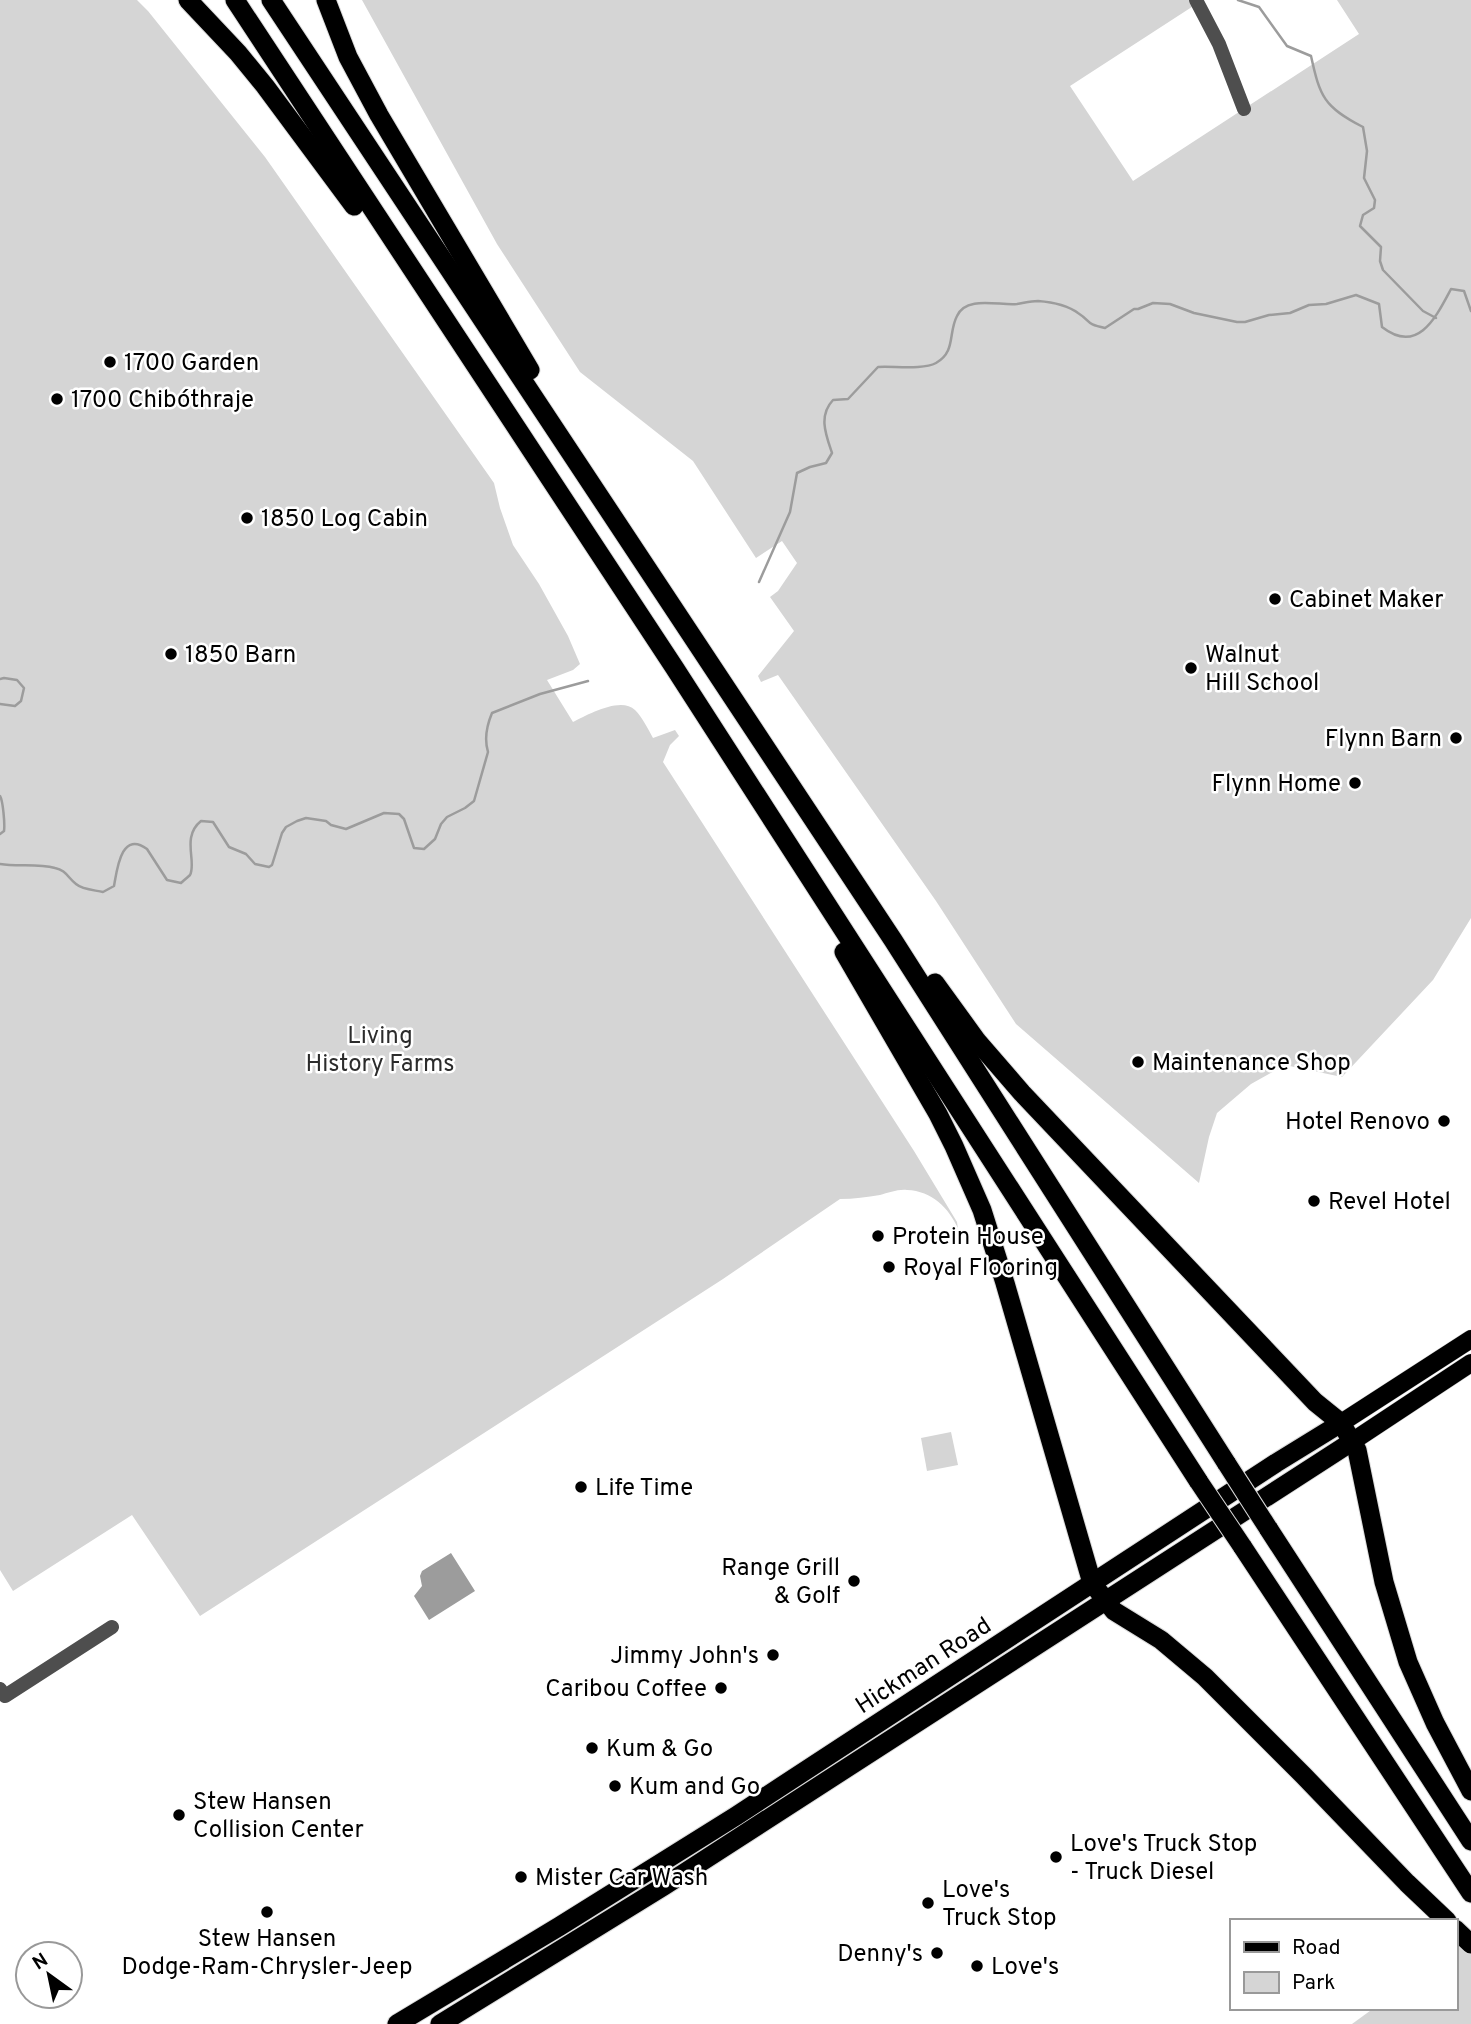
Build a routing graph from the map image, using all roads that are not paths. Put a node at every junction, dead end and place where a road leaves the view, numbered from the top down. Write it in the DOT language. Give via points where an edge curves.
graph roads {
  1 [pos="188,0"];
  2 [pos="234,0"];
  3 [pos="271,0"];
  4 [pos="326,0"];
  5 [pos="1196,0"];
  6 [pos="1244,109"];
  7 [pos="461,346"];
  8 [pos="572,455"];
  9 [pos="774,821"];
  10 [pos="893,940"];
  11 [pos="1471,1339"];
  12 [pos="1471,1363"];
  13 [pos="1341,1423"];
  14 [pos="1353,1441"];
  15 [pos="1092,1583"];
  16 [pos="1105,1601"];
  17 [pos="112,1628"];
  18 [pos="2,1693"];
  19 [pos="1471,1791"];
  20 [pos="1471,1841"];
  21 [pos="1471,1893"];
  22 [pos="1445,1919"];
  23 [pos="559,1926"];
  24 [pos="448,1993"];
  25 [pos="461,2012"];
  26 [pos="397,2024"];
  27 [pos="416,2024"];
  28 [pos="440,2024"];
  1 -- 7 [label="highway" via="265,86"];
  2 -- 7 [label="highway"];
  3 -- 8 [label="highway"];
  4 -- 8 [label="highway" via="348,57 379,115 526,362"];
  5 -- 6 [label="street"];
  7 -- 9 [label="highway"];
  8 -- 10 [label="highway"];
  9 -- 15 [label="highway" via="938,1114 982,1210"];
  9 -- 21 [label="highway, bridge" via="1199,1482"];
  10 -- 13 [label="highway" via="922,966 1022,1093 1315,1402"];
  10 -- 20 [label="highway, bridge"];
  11 -- 13 [label="main road, Hickman Road"];
  12 -- 14 [label="main road, Hickman Road"];
  13 -- 14 [label="highway"];
  13 -- 15 [label="highway, Hickman Road"];
  14 -- 16 [label="highway, Hickman Road"];
  14 -- 19 [label="highway" via="1384,1582 1409,1662"];
  15 -- 16 [label="highway"];
  15 -- 23 [label="highway, Hickman Road"];
  16 -- 22 [label="highway" via="1206,1677"];
  16 -- 25 [label="highway, Hickman Road"];
  17 -- 18 [label="street"];
  23 -- 24 [label="highway, Hickman Road"];
  23 -- 25 [label="highway" via="553,1939 468,1994"];
  24 -- 26 [label="highway, Hickman Road"];
  24 -- 27 [label="highway" via="440,2009"];
  25 -- 28 [label="highway, Hickman Road"];
}
